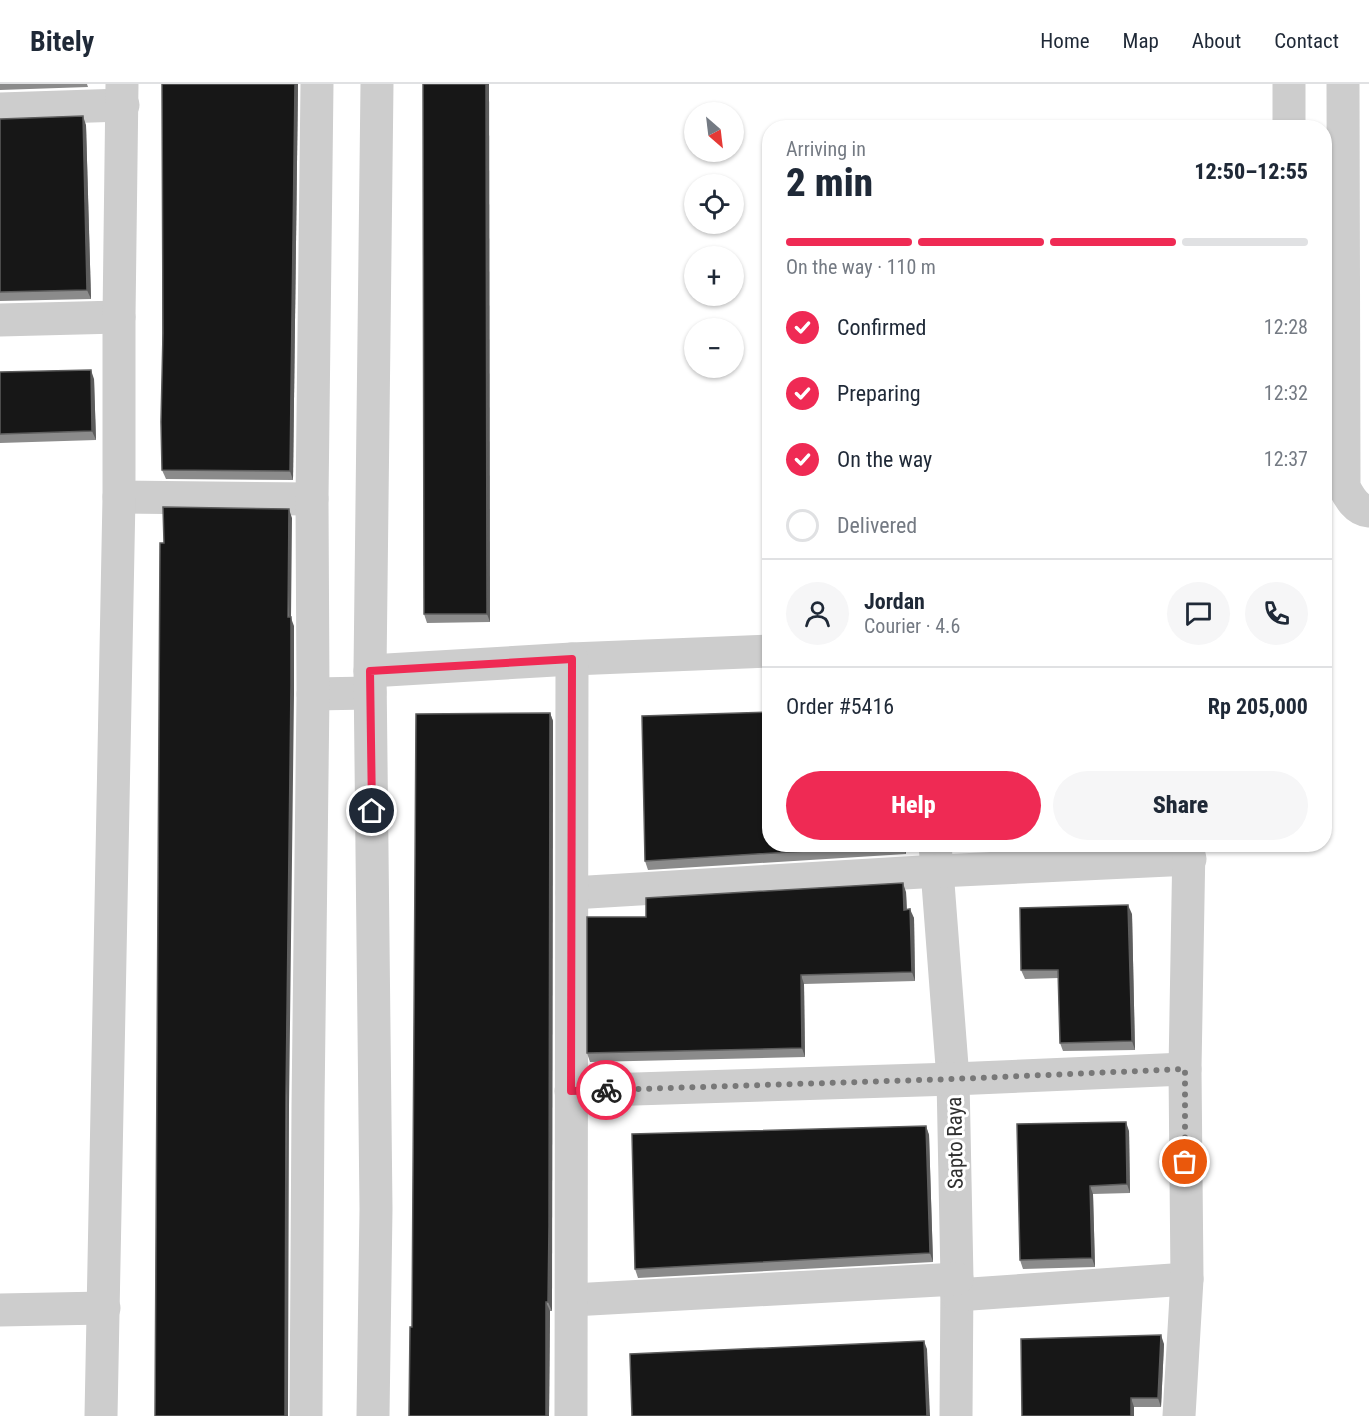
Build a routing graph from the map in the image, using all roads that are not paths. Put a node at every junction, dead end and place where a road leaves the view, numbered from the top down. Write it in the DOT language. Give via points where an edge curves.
graph roads {
  1 [pos="317,84"];
  2 [pos="377,84"];
  3 [pos="1289,84"];
  4 [pos="1343,84"];
  5 [pos="122,95"];
  6 [pos="0,109"];
  7 [pos="1289,120"];
  8 [pos="1346,251"];
  9 [pos="1346,300"];
  10 [pos="119,317"];
  11 [pos="0,321"];
  12 [pos="119,497"];
  13 [pos="312,499"];
  14 [pos="1369,511"];
  15 [pos="762,651"];
  16 [pos="572,659"];
  17 [pos="370,682"];
  18 [pos="313,694"];
  19 [pos="1190,852"];
  20 [pos="937,858"];
  21 [pos="572,893"];
  22 [pos="1185,1069"];
  23 [pos="953,1079"];
  24 [pos="571,1091"];
  25 [pos="1186,1279"];
  26 [pos="957,1287"];
  27 [pos="572,1300"];
  28 [pos="104,1308"];
  29 [pos="0,1310"];
  30 [pos="101,1416"];
  31 [pos="306,1416"];
  32 [pos="373,1416"];
  33 [pos="571,1416"];
  34 [pos="956,1416"];
  35 [pos="1179,1416"];
  1 -- 13 [label="street"];
  2 -- 17 [label="street"];
  3 -- 7 [label="street"];
  4 -- 8 [label="street"];
  5 -- 6 [label="street"];
  5 -- 10 [label="street"];
  8 -- 9 [label="street"];
  9 -- 14 [label="street" via="1344,487 1351,501"];
  10 -- 11 [label="street"];
  10 -- 12 [label="street"];
  12 -- 13 [label="street"];
  12 -- 28 [label="street"];
  13 -- 18 [label="street"];
  15 -- 16 [label="street"];
  16 -- 17 [label="street"];
  16 -- 21 [label="street"];
  17 -- 18 [label="street"];
  17 -- 32 [label="street" via="376,1209"];
  18 -- 31 [label="street"];
  19 -- 20 [label="street"];
  19 -- 22 [label="street"];
  20 -- 21 [label="street"];
  20 -- 23 [label="street, Sapto Raya"];
  21 -- 24 [label="street"];
  22 -- 23 [label="street"];
  22 -- 25 [label="street"];
  23 -- 24 [label="street"];
  23 -- 26 [label="street, Sapto Raya"];
  24 -- 27 [label="street"];
  25 -- 26 [label="street"];
  25 -- 35 [label="street"];
  26 -- 27 [label="street"];
  26 -- 34 [label="street, Sapto Raya"];
  27 -- 33 [label="street"];
  28 -- 29 [label="street"];
  28 -- 30 [label="street"];
}
